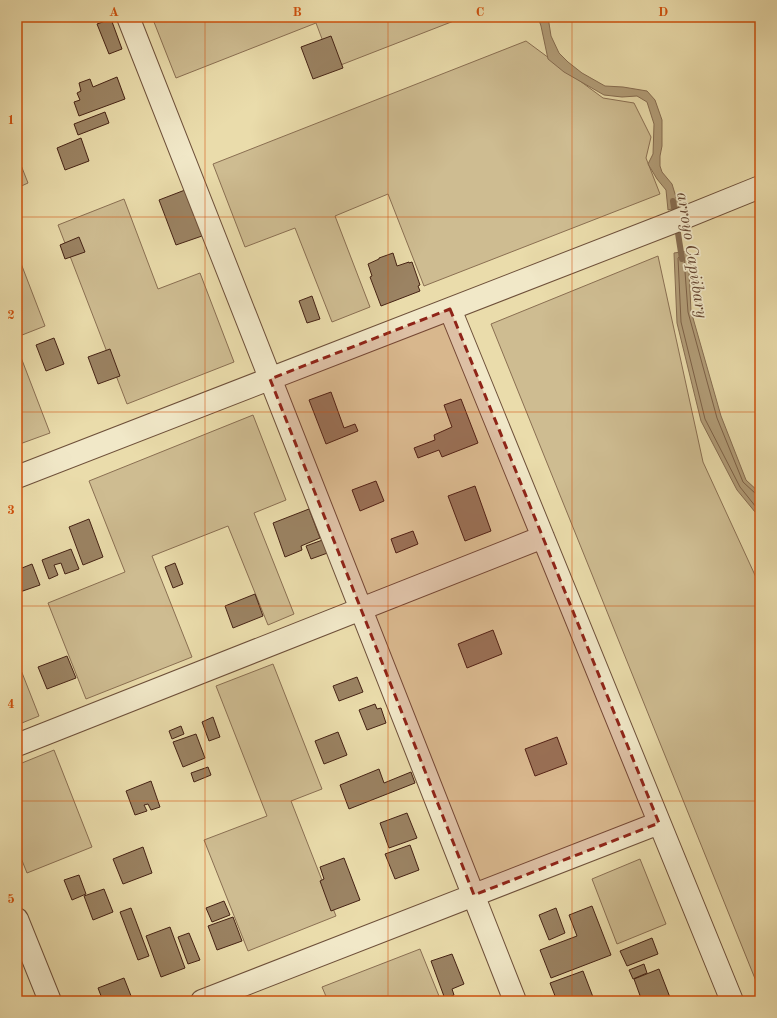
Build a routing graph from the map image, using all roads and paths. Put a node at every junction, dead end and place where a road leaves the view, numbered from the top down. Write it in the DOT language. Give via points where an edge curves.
graph roads {
  1 [pos="128,17"];
  2 [pos="760,186"];
  3 [pos="450,309"];
  4 [pos="270,379"];
  5 [pos="17,477"];
  6 [pos="543,537"];
  7 [pos="361,609"];
  8 [pos="17,745"];
  9 [pos="659,823"];
  10 [pos="474,895"];
  11 [pos="17,919"];
  12 [pos="50,1001"];
  13 [pos="202,1001"];
  14 [pos="515,1001"];
  15 [pos="732,1001"];
  1 -- 4 [label="street"];
  2 -- 3 [label="street"];
  3 -- 4 [label="street"];
  3 -- 6 [label="street"];
  4 -- 5 [label="street"];
  4 -- 7 [label="street"];
  6 -- 7 [label="street"];
  6 -- 9 [label="street"];
  7 -- 8 [label="street"];
  7 -- 10 [label="street"];
  9 -- 10 [label="street"];
  9 -- 15 [label="street"];
  10 -- 13 [label="street"];
  10 -- 14 [label="street"];
  11 -- 12 [label="street"];
}
